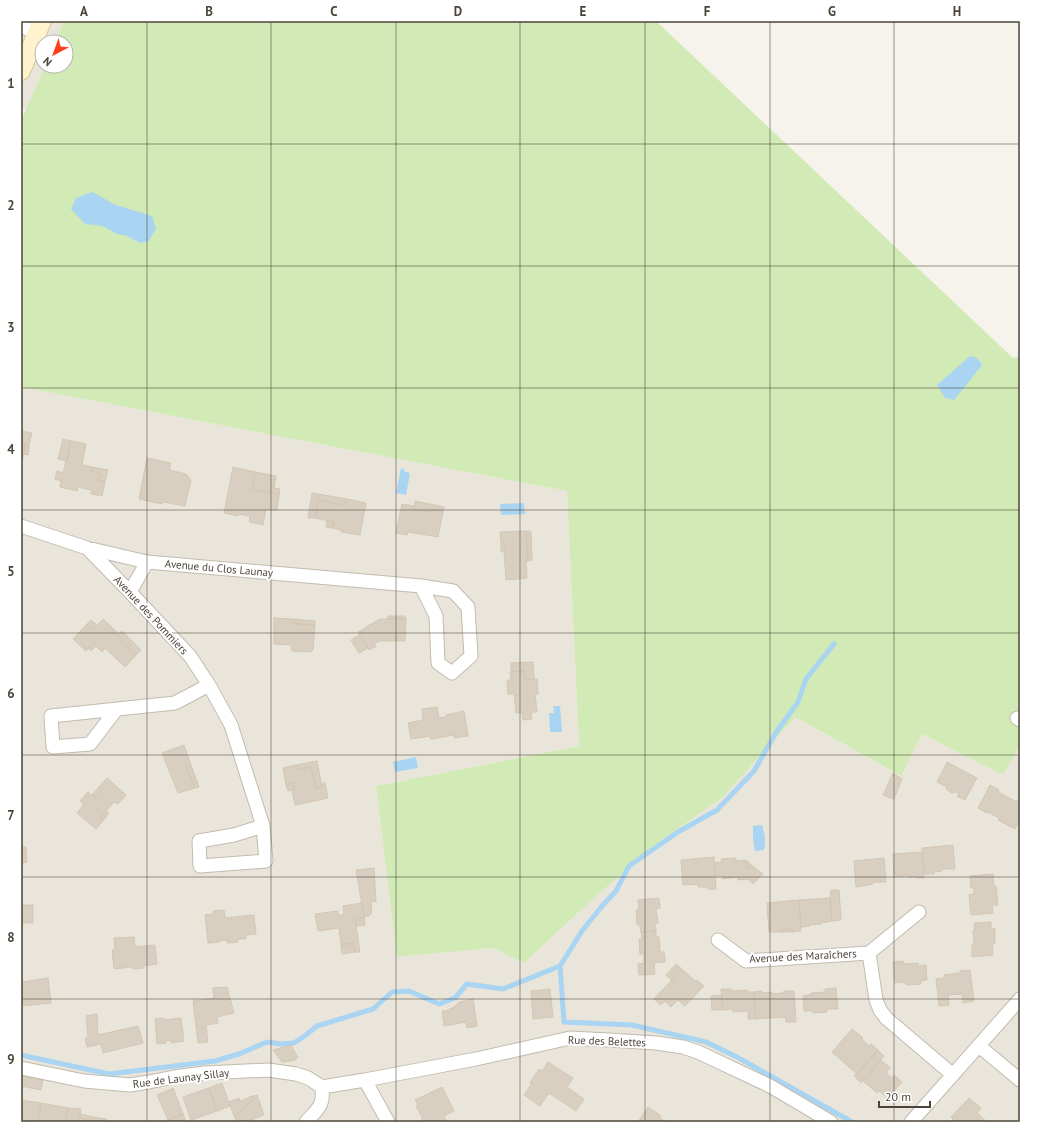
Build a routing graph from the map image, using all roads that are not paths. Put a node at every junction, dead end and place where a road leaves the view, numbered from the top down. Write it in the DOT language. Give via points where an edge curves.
graph roads {
  1 [pos="33,26"];
  2 [pos="21,71"];
  3 [pos="21,526"];
  4 [pos="87,548"];
  5 [pos="147,562"];
  6 [pos="421,586"];
  7 [pos="130,592"];
  8 [pos="210,685"];
  9 [pos="116,710"];
  10 [pos="263,826"];
  11 [pos="919,912"];
  12 [pos="718,940"];
  13 [pos="869,953"];
  14 [pos="1020,999"];
  15 [pos="979,1046"];
  16 [pos="21,1068"];
  17 [pos="953,1074"];
  18 [pos="365,1080"];
  19 [pos="1020,1080"];
  20 [pos="322,1087"];
  21 [pos="306,1122"];
  22 [pos="388,1122"];
  23 [pos="831,1122"];
  24 [pos="911,1122"];
  1 -- 2 [label="street"];
  3 -- 4 [label="street, Avenue du Clos Launay"];
  4 -- 5 [label="street, Avenue du Clos Launay"];
  4 -- 7 [label="street, Avenue des Pommiers"];
  5 -- 6 [label="street, Avenue du Clos Launay"];
  5 -- 7 [label="street"];
  6 -- 6 [label="street, Avenue du Clos Launay" via="436,616 438,663 452,673 471,656 468,607 454,591"];
  7 -- 8 [label="street, Avenue des Pommiers" via="190,656"];
  8 -- 9 [label="street" via="175,703"];
  8 -- 10 [label="street, Avenue des Pommiers" via="231,725"];
  9 -- 9 [label="street" via="51,716 53,747 90,744"];
  10 -- 10 [label="street, Avenue des Pommiers" via="266,862 200,866 199,841 234,835"];
  11 -- 13 [label="street, Avenue des Maraîchers"];
  12 -- 13 [label="street, Avenue des Maraîchers" via="746,961"];
  13 -- 17 [label="street, Avenue des Maraîchers" via="876,1000 880,1010 886,1018"];
  14 -- 15 [label="street"];
  15 -- 17 [label="street"];
  15 -- 19 [label="street"];
  16 -- 20 [label="street, Rue de Launay Sillay" via="84,1081 130,1085 205,1073 268,1070 296,1074"];
  17 -- 24 [label="street"];
  18 -- 20 [label="street, Rue des Belettes"];
  18 -- 22 [label="street"];
  18 -- 23 [label="street, Rue des Belettes" via="570,1038 656,1043 698,1052 770,1086"];
  20 -- 21 [label="street" via="320,1107"];
}
